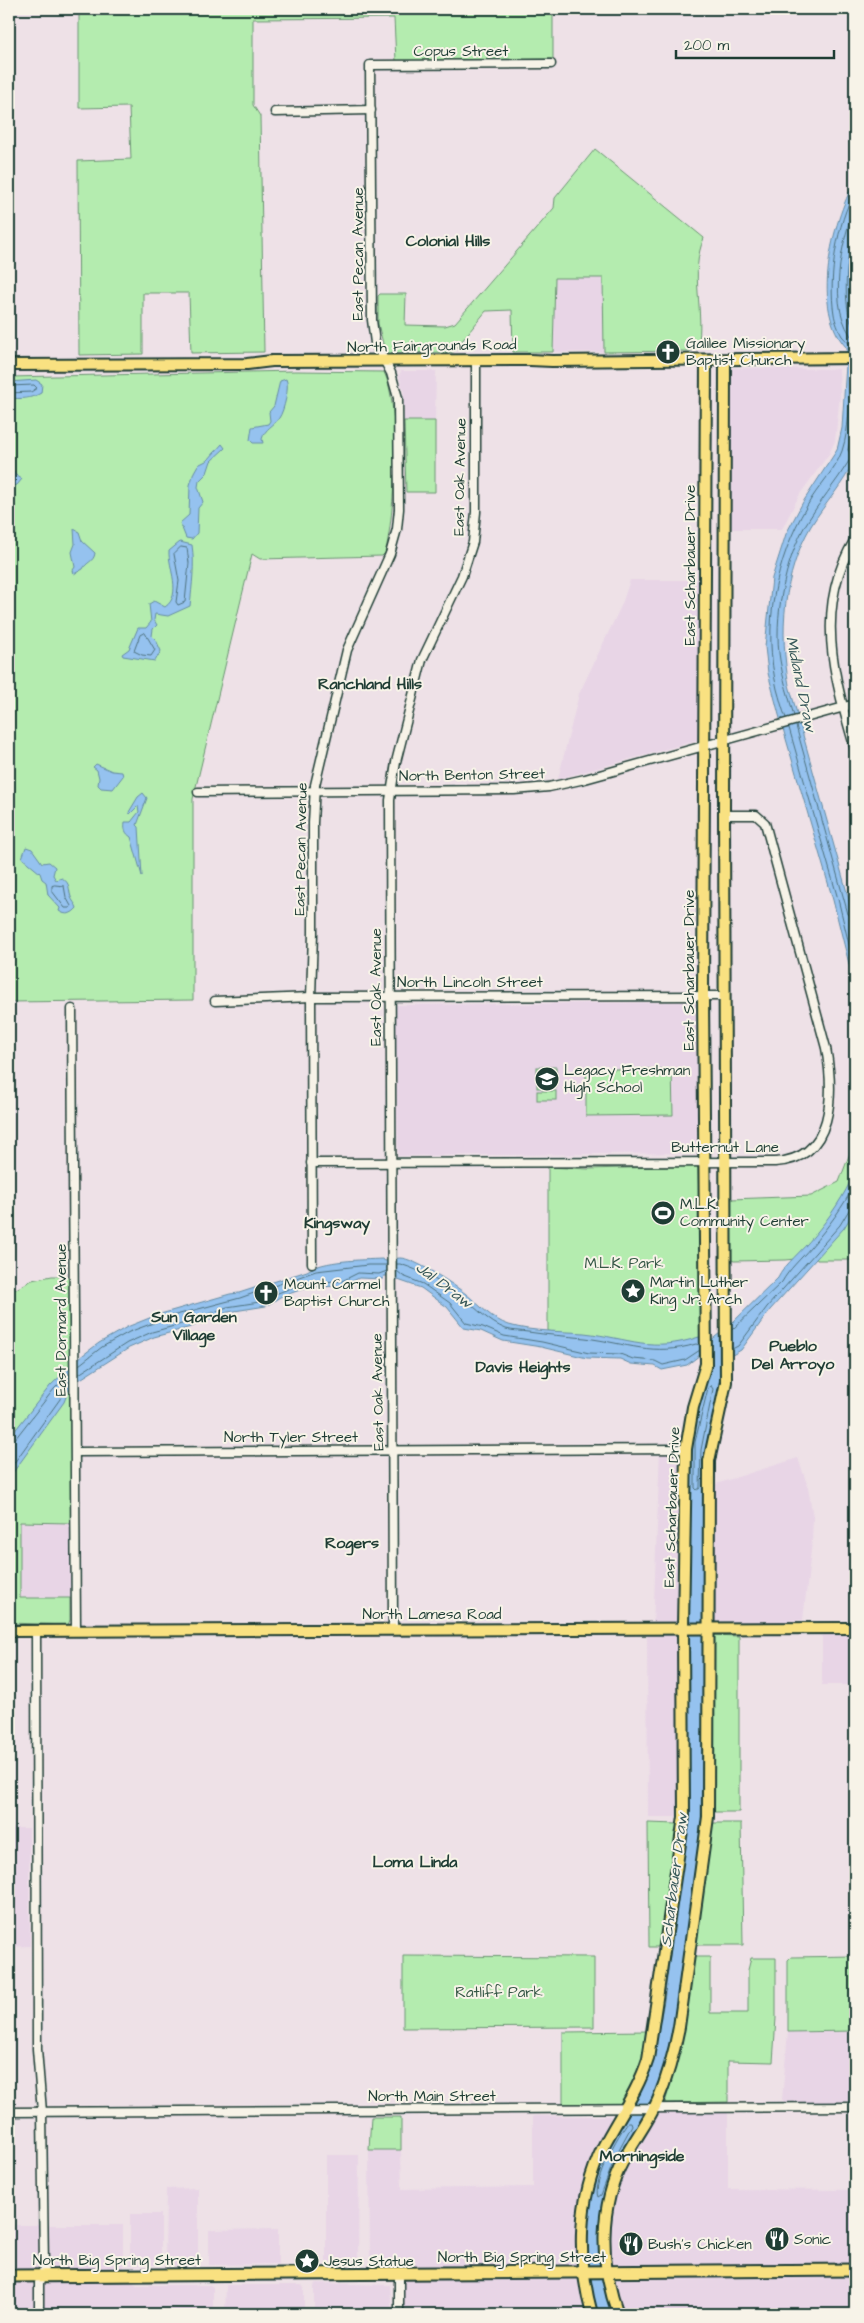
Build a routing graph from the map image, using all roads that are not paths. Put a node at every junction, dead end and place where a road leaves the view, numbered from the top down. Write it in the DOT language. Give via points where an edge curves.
graph roads {
  1 [pos="551,64"];
  2 [pos="370,65"];
  3 [pos="371,110"];
  4 [pos="275,112"];
  5 [pos="851,358"];
  6 [pos="476,360"];
  7 [pos="706,360"];
  8 [pos="725,360"];
  9 [pos="384,362"];
  10 [pos="9,366"];
  11 [pos="855,539"];
  12 [pos="855,704"];
  13 [pos="844,707"];
  14 [pos="724,740"];
  15 [pos="704,746"];
  16 [pos="855,749"];
  17 [pos="314,791"];
  18 [pos="391,791"];
  19 [pos="198,792"];
  20 [pos="724,814"];
  21 [pos="703,995"];
  22 [pos="390,996"];
  23 [pos="724,996"];
  24 [pos="311,997"];
  25 [pos="215,1001"];
  26 [pos="72,1009"];
  27 [pos="704,1161"];
  28 [pos="391,1162"];
  29 [pos="725,1162"];
  30 [pos="312,1163"];
  31 [pos="312,1263"];
  32 [pos="686,1449"];
  33 [pos="392,1450"];
  34 [pos="76,1452"];
  35 [pos="684,1628"];
  36 [pos="706,1628"];
  37 [pos="855,1628"];
  38 [pos="393,1629"];
  39 [pos="76,1630"];
  40 [pos="9,1631"];
  41 [pos="36,1631"];
  42 [pos="855,2107"];
  43 [pos="626,2108"];
  44 [pos="654,2108"];
  45 [pos="9,2112"];
  46 [pos="42,2112"];
  47 [pos="855,2270"];
  48 [pos="583,2272"];
  49 [pos="606,2272"];
  50 [pos="399,2273"];
  51 [pos="41,2275"];
  52 [pos="9,2276"];
  53 [pos="39,2314"];
  54 [pos="399,2314"];
  55 [pos="592,2314"];
  56 [pos="618,2314"];
  1 -- 2 [label="street, Copus Street"];
  2 -- 3 [label="street, East Pecan Avenue"];
  3 -- 4 [label="street"];
  3 -- 9 [label="street, East Pecan Avenue" via="372,320 375,343"];
  5 -- 8 [label="main road, North Fairgrounds Road"];
  6 -- 7 [label="main road, North Fairgrounds Road"];
  6 -- 9 [label="main road, North Fairgrounds Road"];
  6 -- 18 [label="street, East Oak Avenue" via="476,512 473,542 462,576 422,660"];
  7 -- 8 [label="main road, North Fairgrounds Road"];
  7 -- 15 [label="main road, East Scharbauer Drive"];
  8 -- 14 [label="main road"];
  9 -- 10 [label="main road, North Fairgrounds Road"];
  9 -- 17 [label="street, East Pecan Avenue" via="392,373 398,398 397,529 390,554 347,650"];
  11 -- 13 [label="street" via="834,588 830,618 832,658"];
  12 -- 13 [label="street, North Benton Street"];
  13 -- 14 [label="street, North Benton Street"];
  13 -- 16 [label="street"];
  14 -- 15 [label="street, North Benton Street"];
  14 -- 20 [label="main road"];
  15 -- 18 [label="street, North Benton Street" via="549,787"];
  15 -- 21 [label="main road, East Scharbauer Drive"];
  17 -- 18 [label="street, North Benton Street"];
  17 -- 19 [label="street, North Benton Street"];
  17 -- 24 [label="street, East Pecan Avenue"];
  18 -- 22 [label="street, East Oak Avenue"];
  20 -- 23 [label="main road"];
  20 -- 29 [label="street, Butternut Lane" via="756,815 765,823 826,1048 830,1076 826,1124 818,1141 809,1150 794,1159 778,1162"];
  21 -- 22 [label="street, North Lincoln Street"];
  21 -- 23 [label="street, North Lincoln Street"];
  21 -- 27 [label="main road, East Scharbauer Drive"];
  22 -- 24 [label="street, North Lincoln Street"];
  22 -- 28 [label="street, East Oak Avenue"];
  23 -- 29 [label="main road"];
  24 -- 25 [label="street, North Lincoln Street"];
  24 -- 30 [label="street, East Pecan Avenue"];
  26 -- 34 [label="street, East Dormard Avenue"];
  27 -- 28 [label="street, Butternut Lane"];
  27 -- 29 [label="street, Butternut Lane"];
  27 -- 32 [label="main road, East Scharbauer Drive" via="706,1355"];
  28 -- 30 [label="street, Butternut Lane"];
  28 -- 33 [label="street, East Oak Avenue"];
  29 -- 36 [label="main road" via="724,1395 709,1461"];
  30 -- 31 [label="street, East Pecan Avenue"];
  32 -- 33 [label="street, North Tyler Street"];
  32 -- 35 [label="main road, East Scharbauer Drive"];
  33 -- 34 [label="street, North Tyler Street"];
  33 -- 38 [label="street, East Oak Avenue"];
  34 -- 39 [label="street, East Dormard Avenue"];
  35 -- 36 [label="main road, North Lamesa Road"];
  35 -- 38 [label="main road, North Lamesa Road"];
  35 -- 43 [label="main road, East Scharbauer Drive" via="684,1817 652,2044 645,2069"];
  36 -- 37 [label="main road, North Lamesa Road"];
  36 -- 44 [label="main road" via="708,1817 678,2036 670,2070"];
  38 -- 39 [label="main road, North Lamesa Road"];
  39 -- 41 [label="main road, North Lamesa Road"];
  40 -- 41 [label="main road, North Lamesa Road"];
  41 -- 46 [label="street" via="38,2049"];
  42 -- 44 [label="street, North Main Street"];
  43 -- 44 [label="street, North Main Street"];
  43 -- 46 [label="street, North Main Street"];
  43 -- 48 [label="main road, East Scharbauer Drive" via="599,2156 587,2190 582,2227"];
  44 -- 49 [label="main road" via="622,2162 612,2190 605,2229"];
  45 -- 46 [label="street, North Main Street"];
  46 -- 51 [label="street" via="44,2268"];
  47 -- 49 [label="highway, North Big Spring Street"];
  48 -- 49 [label="highway, North Big Spring Street"];
  48 -- 50 [label="highway, North Big Spring Street"];
  48 -- 55 [label="main road, East Scharbauer Drive"];
  49 -- 56 [label="main road"];
  50 -- 51 [label="highway, North Big Spring Street"];
  50 -- 54 [label="street"];
  51 -- 52 [label="highway, North Big Spring Street"];
  51 -- 53 [label="street"];
}
